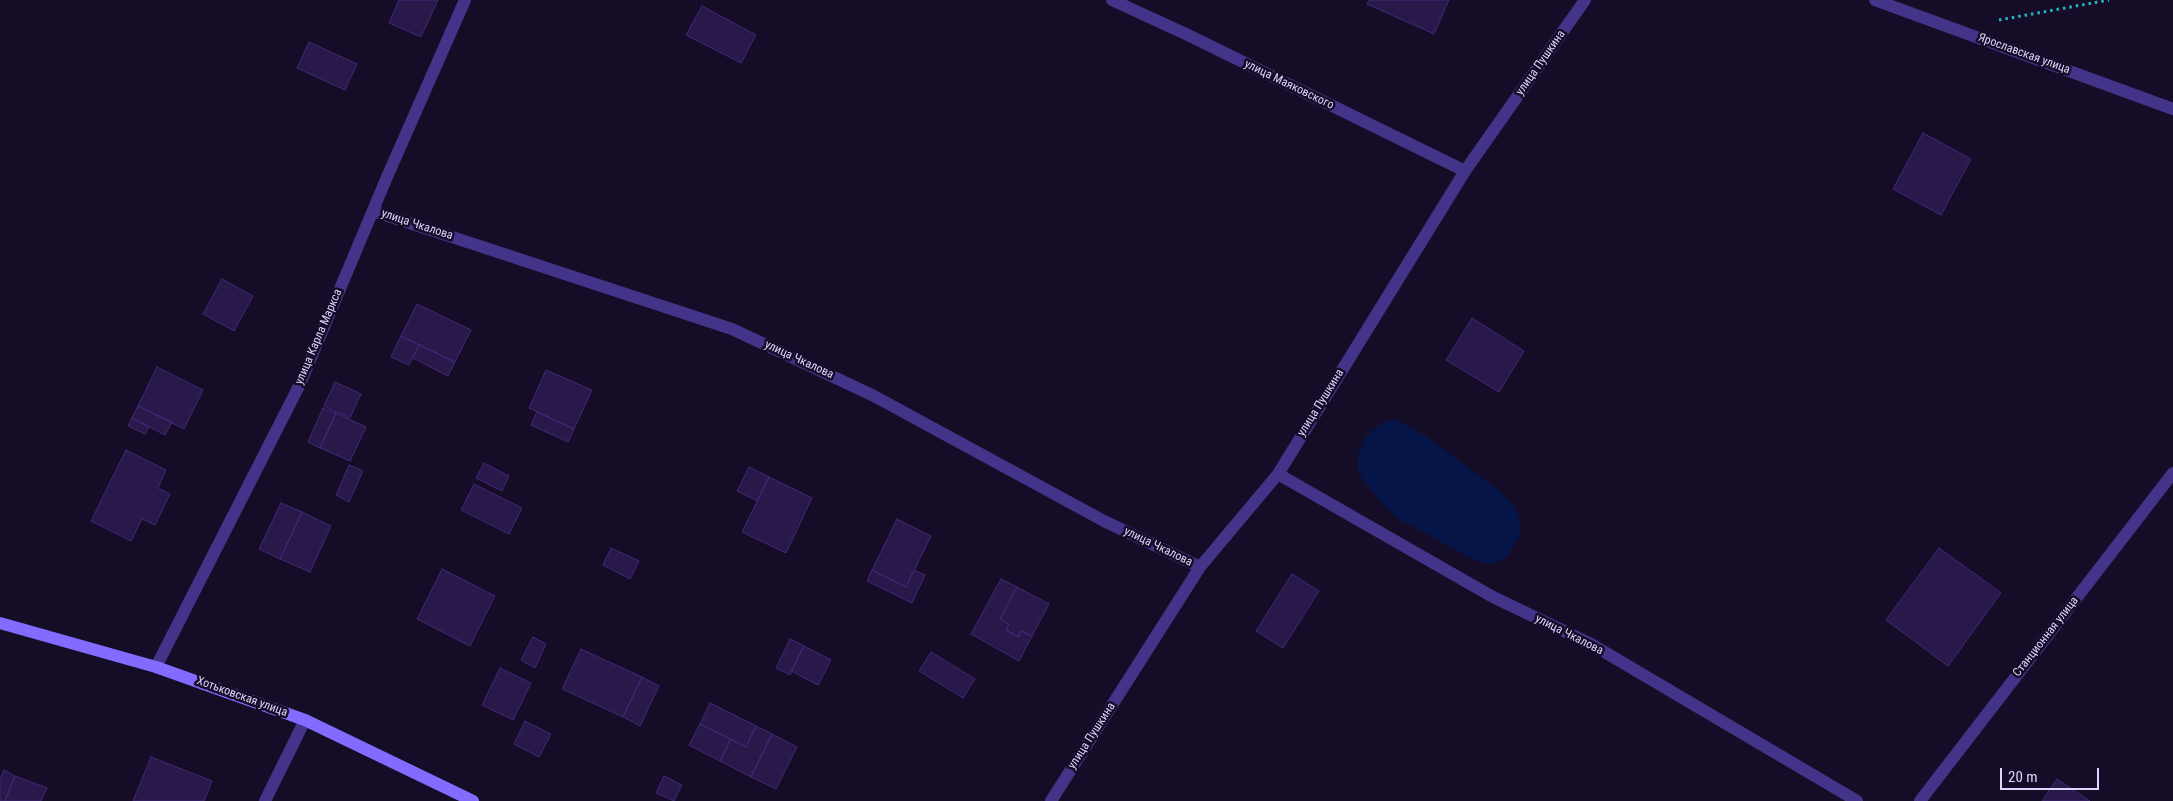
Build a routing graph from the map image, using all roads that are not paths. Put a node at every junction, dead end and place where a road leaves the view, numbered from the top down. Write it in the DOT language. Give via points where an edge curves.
graph roads {
  1 [pos="465,0"];
  2 [pos="1112,0"];
  3 [pos="1584,0"];
  4 [pos="1875,0"];
  5 [pos="2173,109"];
  6 [pos="1465,171"];
  7 [pos="372,211"];
  8 [pos="2173,473"];
  9 [pos="1278,474"];
  10 [pos="1200,567"];
  11 [pos="0,623"];
  12 [pos="156,667"];
  13 [pos="305,720"];
  14 [pos="265,801"];
  15 [pos="473,801"];
  16 [pos="1051,801"];
  17 [pos="1857,801"];
  18 [pos="1920,801"];
  1 -- 7 [label="street, улица Карла Маркса"];
  2 -- 6 [label="street, улица Маяковского"];
  3 -- 6 [label="street, улица Пушкина"];
  4 -- 5 [label="street, Ярославская улица"];
  6 -- 9 [label="street, улица Пушкина"];
  7 -- 10 [label="street, улица Чкалова" via="732,329 874,396 1104,521"];
  7 -- 12 [label="street, улица Карла Маркса" via="300,384"];
  8 -- 18 [label="street, Станционная улица"];
  9 -- 10 [label="street, улица Пушкина"];
  9 -- 17 [label="street, улица Чкалова" via="1493,597 1591,644"];
  10 -- 16 [label="street, улица Пушкина"];
  11 -- 12 [label="main road, Хотьковская улица"];
  12 -- 13 [label="main road, Хотьковская улица"];
  13 -- 14 [label="street"];
  13 -- 15 [label="main road, Хотьковская улица"];
}
